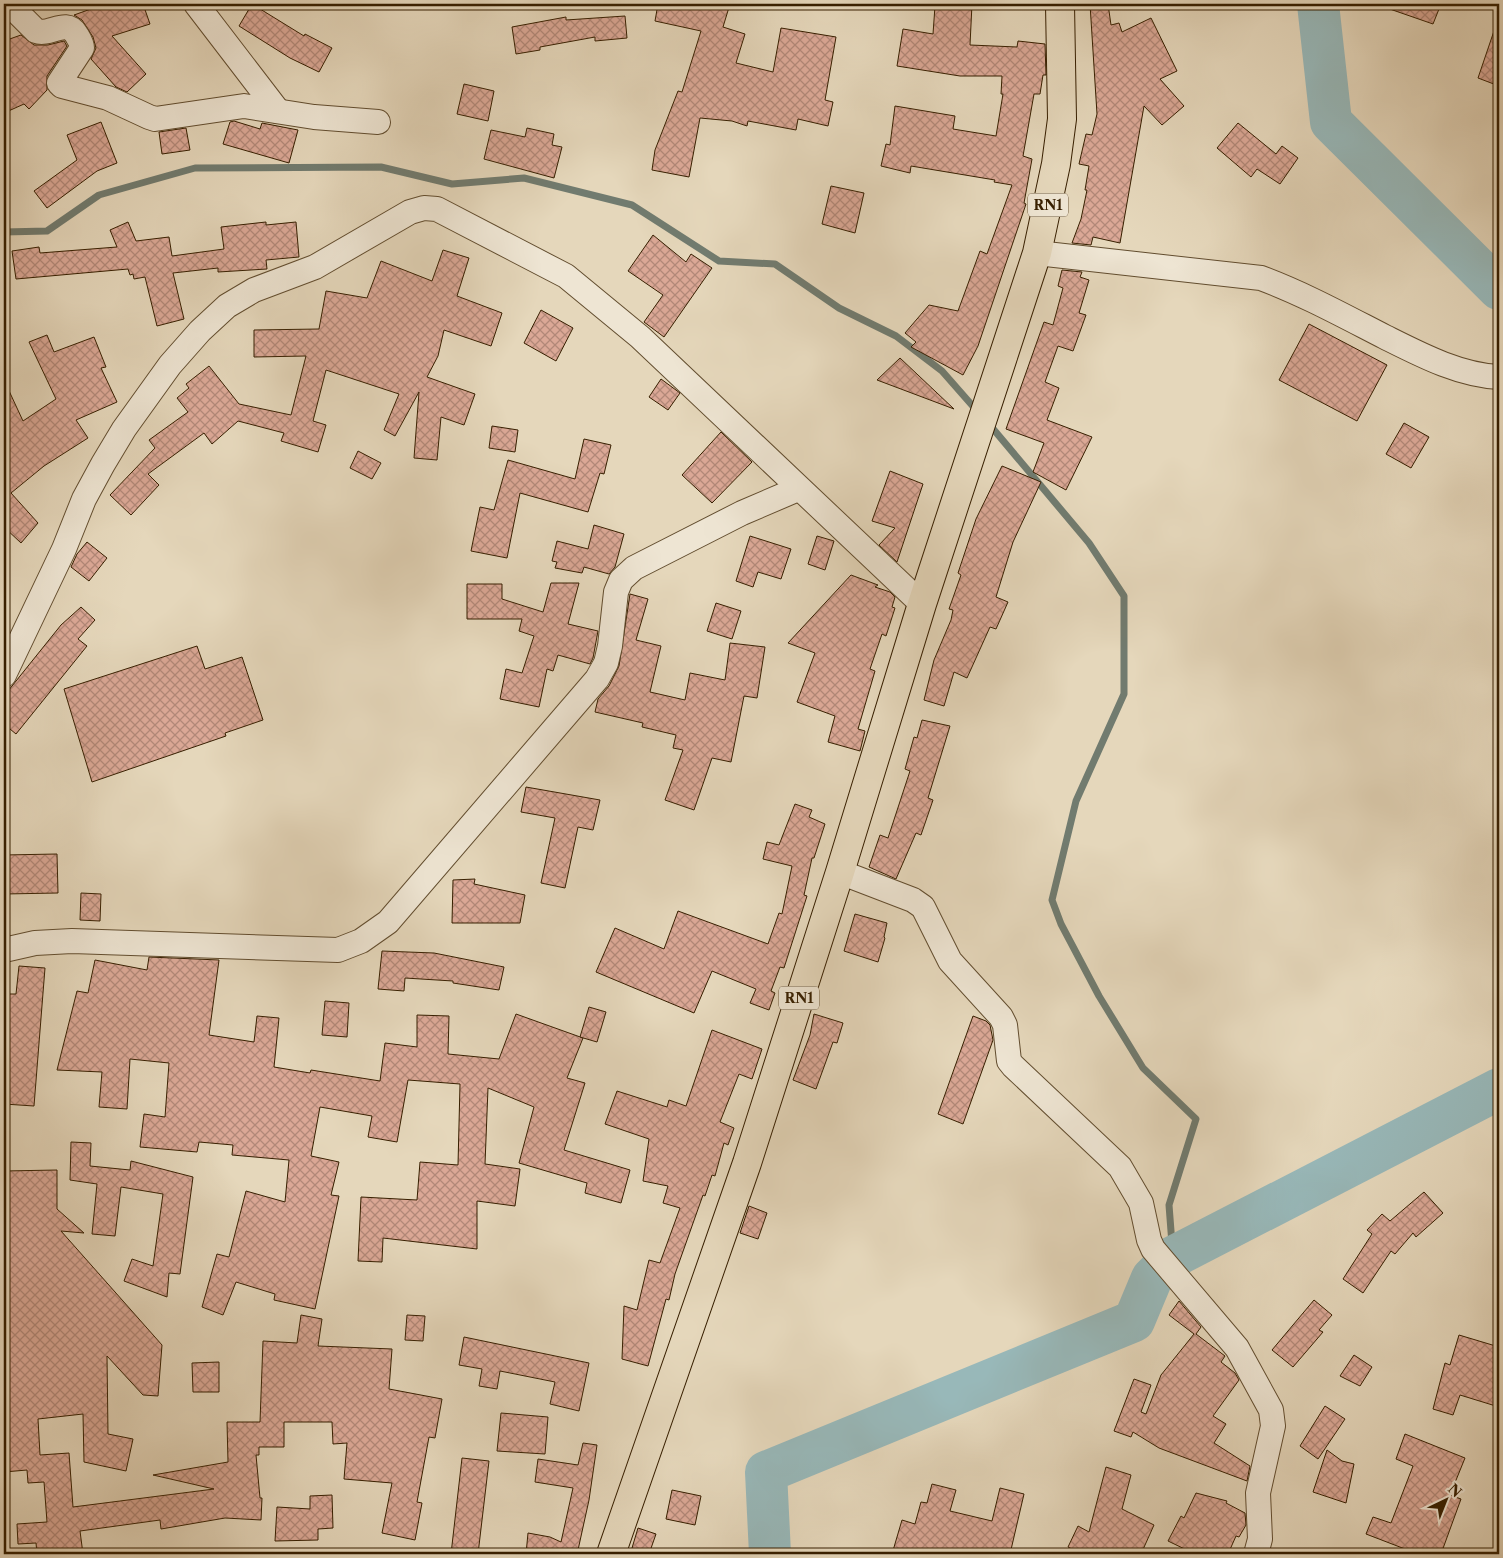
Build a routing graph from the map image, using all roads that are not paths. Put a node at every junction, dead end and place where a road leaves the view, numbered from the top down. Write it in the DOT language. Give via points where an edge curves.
graph roads {
  1 [pos="8,4"];
  2 [pos="196,4"];
  3 [pos="1060,4"];
  4 [pos="278,111"];
  5 [pos="378,122"];
  6 [pos="1037,253"];
  7 [pos="1499,377"];
  8 [pos="798,489"];
  9 [pos="922,604"];
  10 [pos="4,675"];
  11 [pos="840,872"];
  12 [pos="4,950"];
  13 [pos="611,1554"];
  14 [pos="1256,1554"];
  1 -- 4 [label="street" via="36,31 41,33 66,26 73,30 82,48 62,77 60,83 64,89 108,98 155,119 244,106"];
  2 -- 4 [label="street"];
  3 -- 6 [label="highway, RN1" via="1062,119"];
  4 -- 5 [label="street"];
  6 -- 7 [label="street" via="1262,278 1289,288 1417,353 1477,376"];
  6 -- 9 [label="highway, RN1"];
  8 -- 9 [label="street"];
  8 -- 10 [label="street" via="640,337 566,276 437,209 424,208 410,212 315,267 254,290 227,306 200,331 170,365 103,464 84,498 64,549"];
  8 -- 12 [label="street" via="742,513 634,568 621,580 616,592 606,663 597,679 456,840 405,904 388,922 361,941 338,950 72,941 35,942"];
  9 -- 11 [label="highway, RN1"];
  11 -- 13 [label="highway, RN1" via="747,1163"];
  11 -- 14 [label="street" via="913,900 923,907 950,961 1001,1017 1005,1025 1009,1061 1120,1167 1141,1203 1153,1249 1237,1348 1274,1417 1258,1493 1260,1540"];
}
